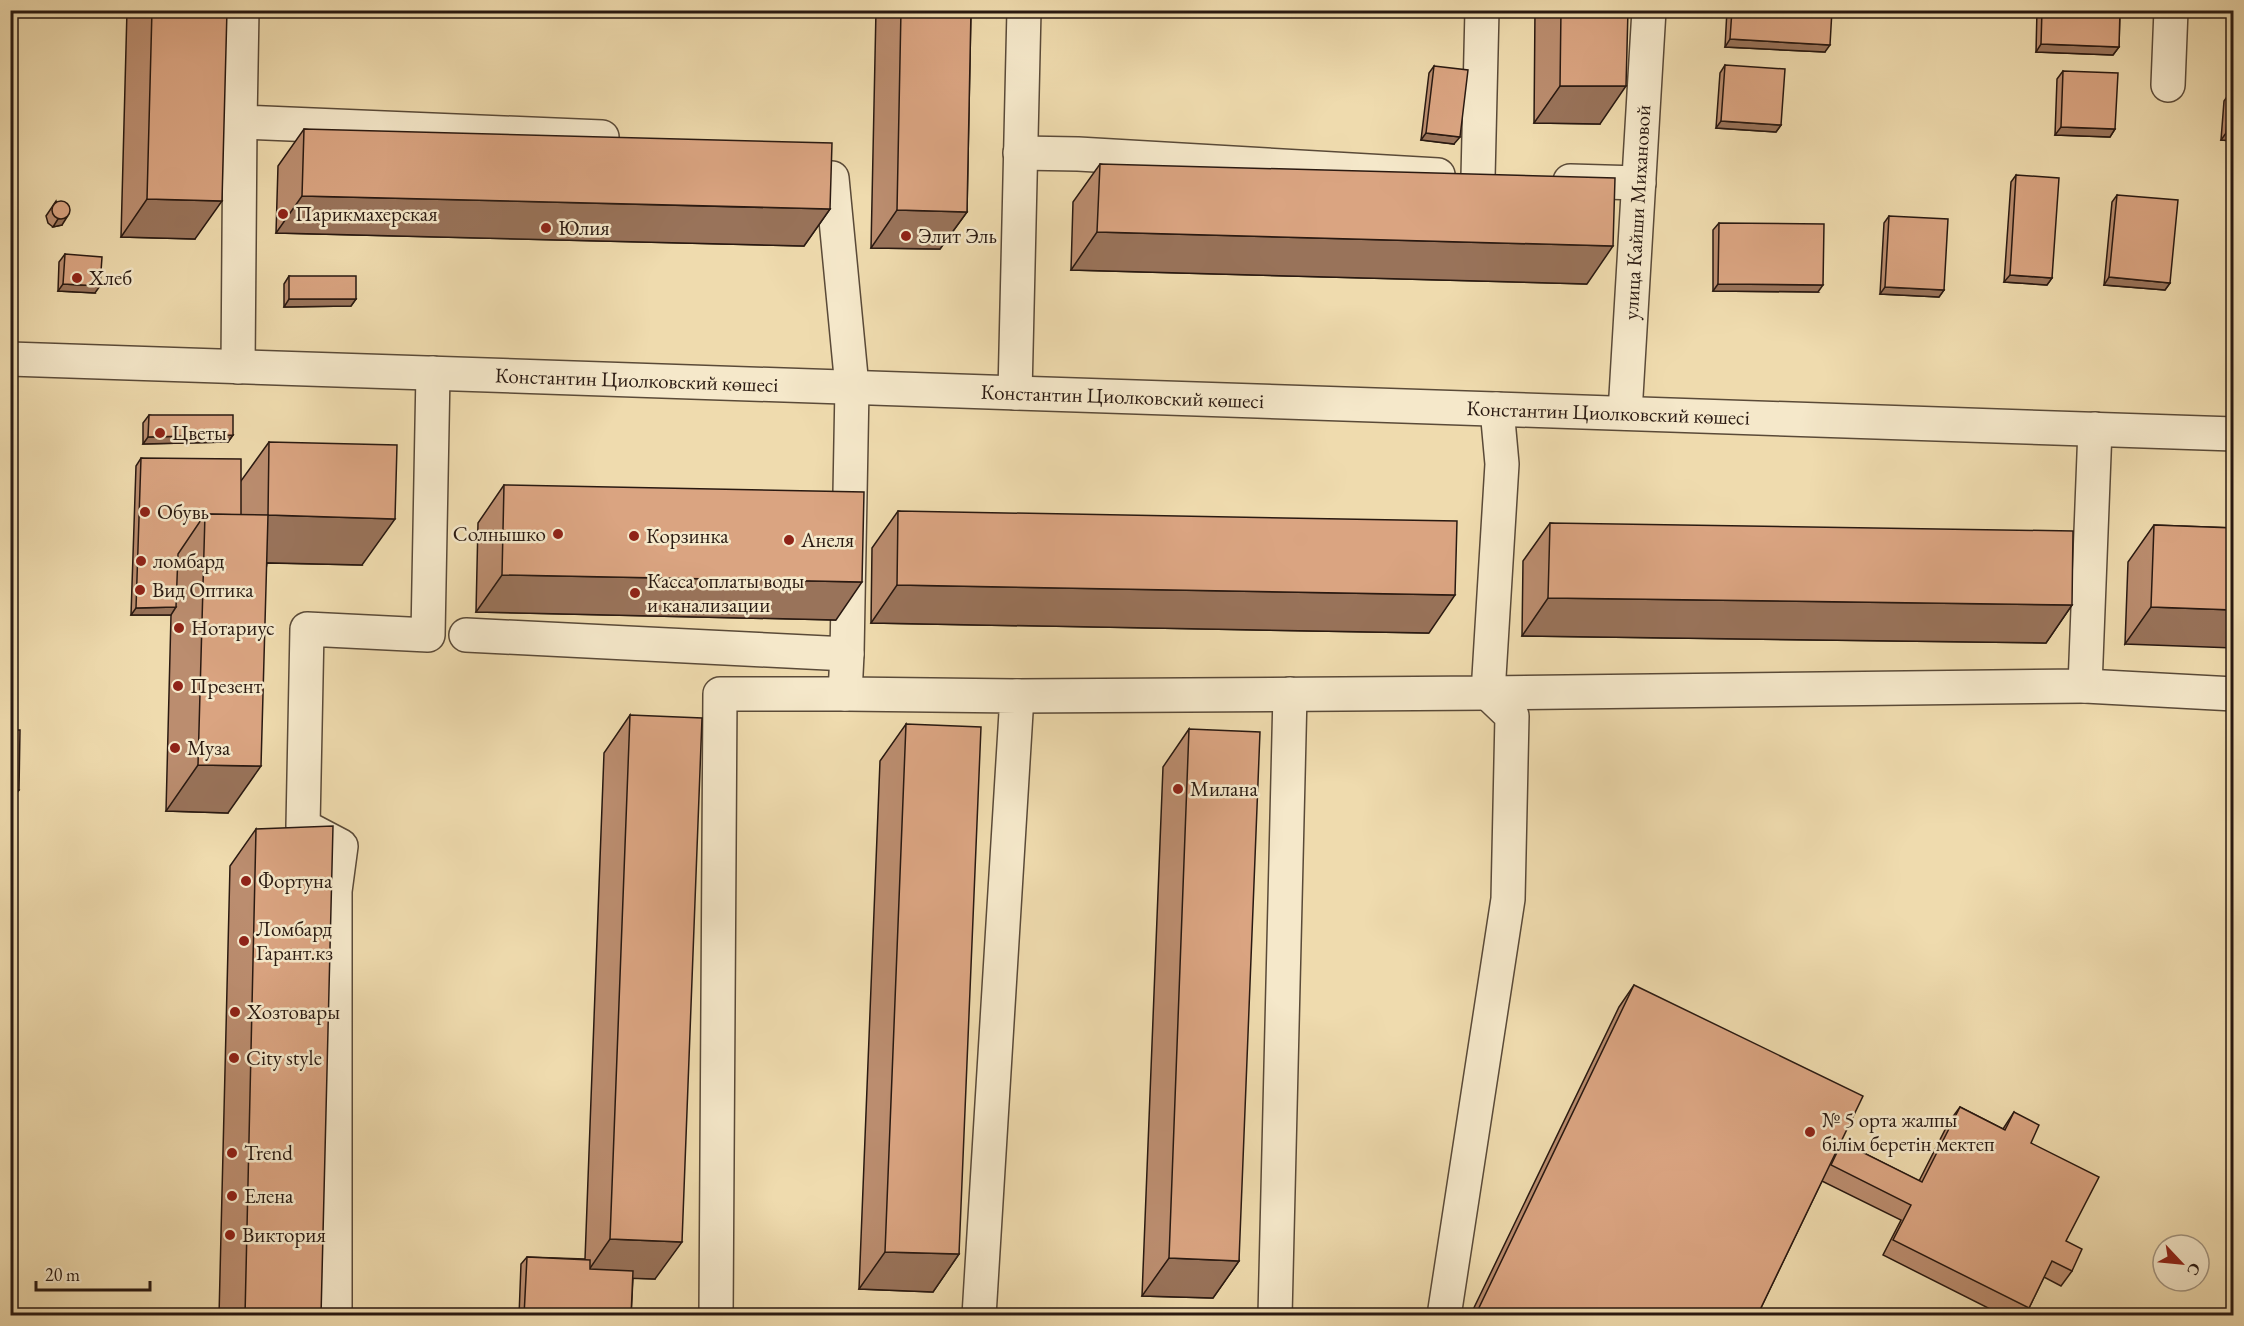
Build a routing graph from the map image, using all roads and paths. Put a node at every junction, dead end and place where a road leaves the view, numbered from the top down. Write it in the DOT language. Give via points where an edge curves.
graph roads {
  1 [pos="242,10"];
  2 [pos="1024,10"];
  3 [pos="1482,10"];
  4 [pos="1649,10"];
  5 [pos="2171,10"];
  6 [pos="2168,85"];
  7 [pos="240,122"];
  8 [pos="630,139"];
  9 [pos="1020,153"];
  10 [pos="1478,177"];
  11 [pos="832,178"];
  12 [pos="1639,183"];
  13 [pos="10,359"];
  14 [pos="238,367"];
  15 [pos="433,373"];
  16 [pos="852,387"];
  17 [pos="1015,393"];
  18 [pos="1497,409"];
  19 [pos="1625,413"];
  20 [pos="2095,429"];
  21 [pos="2234,434"];
  22 [pos="466,635"];
  23 [pos="847,654"];
  24 [pos="2085,686"];
  25 [pos="1488,693"];
  26 [pos="845,694"];
  27 [pos="1290,694"];
  28 [pos="2234,694"];
  29 [pos="1017,696"];
  30 [pos="335,1316"];
  31 [pos="716,1316"];
  32 [pos="979,1316"];
  33 [pos="1275,1316"];
  34 [pos="1444,1316"];
  1 -- 7 [label="street"];
  2 -- 9 [label="street"];
  3 -- 10 [label="street"];
  4 -- 12 [label="street, улица Кайши Михановой"];
  5 -- 6 [label="street"];
  7 -- 8 [label="street"];
  7 -- 14 [label="street"];
  9 -- 10 [label="street"];
  9 -- 17 [label="street"];
  10 -- 12 [label="street"];
  11 -- 16 [label="street"];
  12 -- 19 [label="street, улица Кайши Михановой"];
  13 -- 14 [label="street, Константин Циолковский көшесі"];
  14 -- 15 [label="street, Константин Циолковский көшесі"];
  15 -- 16 [label="street, Константин Циолковский көшесі"];
  15 -- 30 [label="street" via="428,635 307,629 303,826 341,846 335,891"];
  16 -- 17 [label="street, Константин Циолковский көшесі"];
  16 -- 23 [label="street"];
  17 -- 18 [label="street, Константин Циолковский көшесі"];
  18 -- 19 [label="street, Константин Циолковский көшесі"];
  18 -- 25 [label="street" via="1502,464"];
  19 -- 20 [label="street, Константин Циолковский көшесі"];
  20 -- 21 [label="street, Константин Циолковский көшесі"];
  20 -- 24 [label="street"];
  22 -- 23 [label="street"];
  23 -- 26 [label="street"];
  24 -- 25 [label="street"];
  24 -- 28 [label="street"];
  25 -- 27 [label="street"];
  25 -- 34 [label="street" via="1512,716 1508,898"];
  26 -- 29 [label="street"];
  26 -- 31 [label="street" via="720,694"];
  27 -- 29 [label="street"];
  27 -- 33 [label="street"];
  29 -- 32 [label="street"];
}
